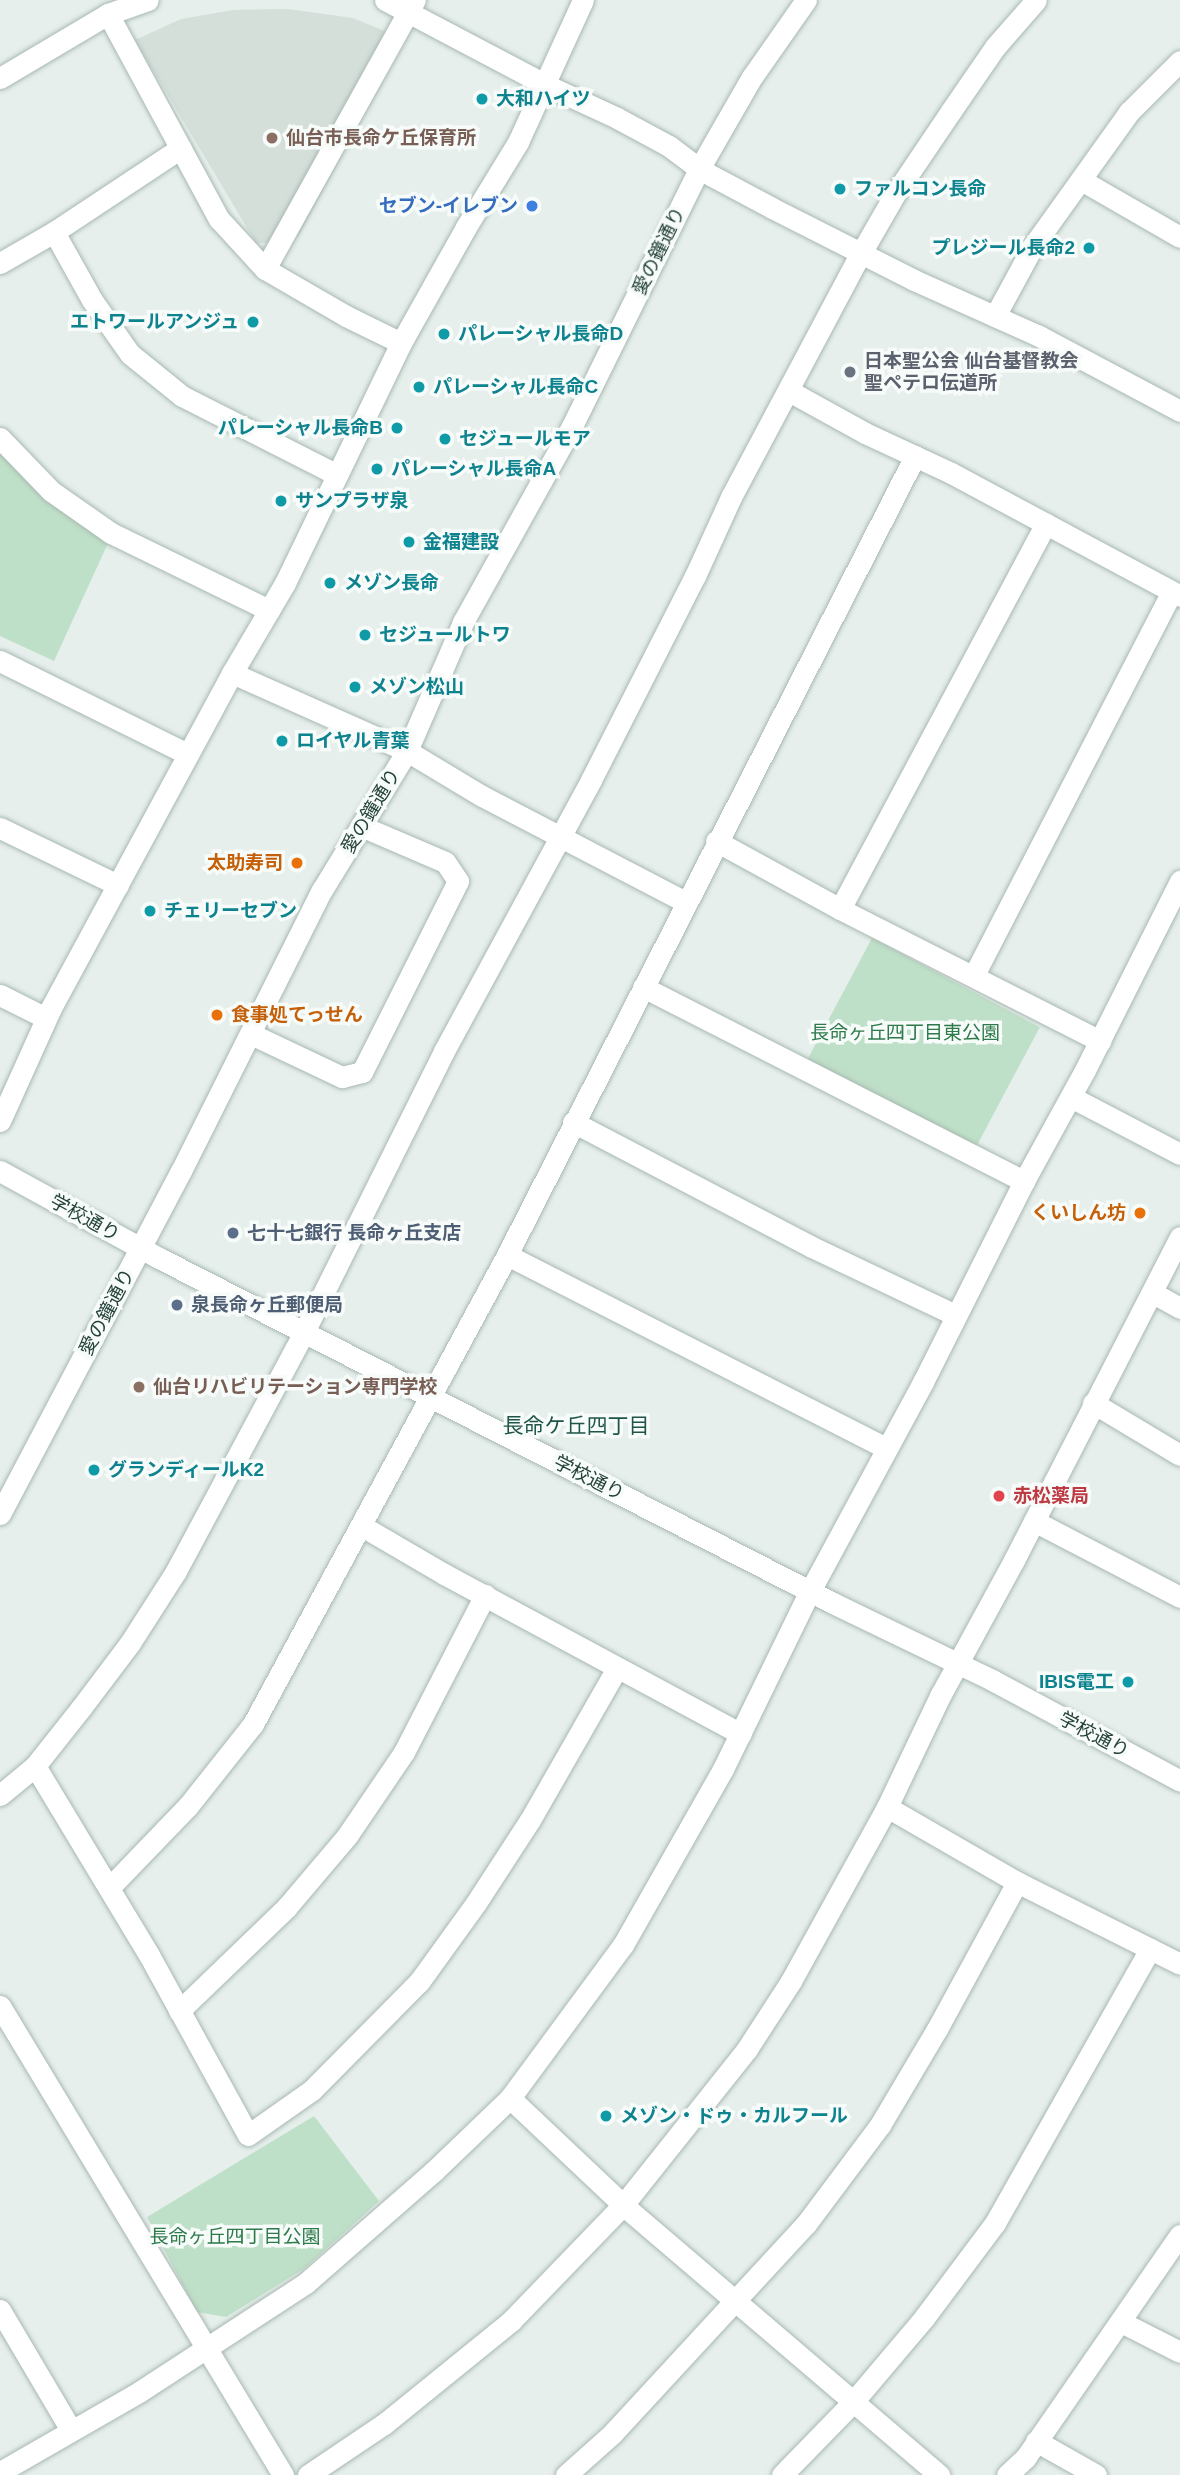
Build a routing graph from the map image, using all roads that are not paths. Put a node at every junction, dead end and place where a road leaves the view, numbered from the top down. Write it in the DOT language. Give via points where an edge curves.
graph roads {
  1 [pos="148,0"];
  2 [pos="385,0"];
  3 [pos="583,0"];
  4 [pos="806,0"];
  5 [pos="1035,0"];
  6 [pos="412,5"];
  7 [pos="108,14"];
  8 [pos="1180,61"];
  9 [pos="0,78"];
  10 [pos="546,85"];
  11 [pos="181,148"];
  12 [pos="699,169"];
  13 [pos="1081,180"];
  14 [pos="54,232"];
  15 [pos="1180,237"];
  16 [pos="861,253"];
  17 [pos="0,263"];
  18 [pos="265,270"];
  19 [pos="995,316"];
  20 [pos="401,343"];
  21 [pos="789,391"];
  22 [pos="1180,411"];
  23 [pos="0,438"];
  24 [pos="915,456"];
  25 [pos="336,474"];
  26 [pos="1046,524"];
  27 [pos="1176,594"];
  28 [pos="269,610"];
  29 [pos="0,661"];
  30 [pos="232,673"];
  31 [pos="407,751"];
  32 [pos="187,754"];
  33 [pos="362,826"];
  34 [pos="0,828"];
  35 [pos="561,838"];
  36 [pos="716,841"];
  37 [pos="1180,881"];
  38 [pos="118,885"];
  39 [pos="686,902"];
  40 [pos="840,909"];
  41 [pos="974,975"];
  42 [pos="643,986"];
  43 [pos="0,995"];
  44 [pos="46,1018"];
  45 [pos="251,1034"];
  46 [pos="1100,1041"];
  47 [pos="1071,1097"];
  48 [pos="0,1121"];
  49 [pos="573,1122"];
  50 [pos="1180,1154"];
  51 [pos="0,1171"];
  52 [pos="1024,1181"];
  53 [pos="1180,1237"];
  54 [pos="140,1248"];
  55 [pos="507,1255"];
  56 [pos="1153,1293"];
  57 [pos="1180,1308"];
  58 [pos="955,1315"];
  59 [pos="304,1332"];
  60 [pos="430,1397"];
  61 [pos="1093,1403"];
  62 [pos="886,1448"];
  63 [pos="1180,1455"];
  64 [pos="0,1514"];
  65 [pos="1034,1521"];
  66 [pos="362,1526"];
  67 [pos="810,1591"];
  68 [pos="485,1595"];
  69 [pos="1180,1597"];
  70 [pos="957,1662"];
  71 [pos="617,1668"];
  72 [pos="741,1734"];
  73 [pos="35,1766"];
  74 [pos="1180,1782"];
  75 [pos="0,1795"];
  76 [pos="887,1807"];
  77 [pos="1017,1882"];
  78 [pos="109,1888"];
  79 [pos="1150,1949"];
  80 [pos="1180,1964"];
  81 [pos="0,2006"];
  82 [pos="179,2011"];
  83 [pos="510,2098"];
  84 [pos="623,2205"];
  85 [pos="1180,2235"];
  86 [pos="735,2301"];
  87 [pos="0,2309"];
  88 [pos="1121,2322"];
  89 [pos="204,2349"];
  90 [pos="1180,2352"];
  91 [pos="853,2402"];
  92 [pos="71,2430"];
  93 [pos="1036,2441"];
  94 [pos="0,2472"];
  95 [pos="283,2475"];
  96 [pos="308,2475"];
  97 [pos="566,2475"];
  98 [pos="782,2475"];
  99 [pos="939,2475"];
  100 [pos="1007,2475"];
  101 [pos="1096,2475"];
  1 -- 7 [label="street"];
  2 -- 6 [label="street"];
  3 -- 10 [label="street"];
  4 -- 12 [label="street, 愛の鐘通り" via="752,77"];
  5 -- 16 [label="street" via="995,47 895,194"];
  6 -- 10 [label="street"];
  6 -- 18 [label="street"];
  7 -- 9 [label="street"];
  7 -- 11 [label="street"];
  8 -- 13 [label="street" via="1129,112"];
  10 -- 12 [label="street" via="669,146"];
  10 -- 20 [label="street" via="518,142"];
  11 -- 14 [label="street"];
  11 -- 18 [label="street" via="219,219"];
  12 -- 16 [label="street"];
  12 -- 31 [label="street, 愛の鐘通り" via="572,426 463,622"];
  13 -- 15 [label="street"];
  13 -- 19 [label="street" via="1033,246"];
  14 -- 17 [label="street"];
  14 -- 25 [label="street" via="92,300 130,354 182,396"];
  16 -- 19 [label="street"];
  16 -- 21 [label="street"];
  18 -- 20 [label="street"];
  19 -- 22 [label="street"];
  20 -- 25 [label="street"];
  21 -- 24 [label="street"];
  21 -- 35 [label="street"];
  23 -- 28 [label="street" via="51,491 111,533"];
  24 -- 26 [label="street"];
  24 -- 36 [label="street"];
  25 -- 28 [label="street"];
  26 -- 27 [label="street"];
  26 -- 40 [label="street"];
  27 -- 41 [label="street"];
  28 -- 30 [label="street"];
  29 -- 32 [label="street"];
  30 -- 31 [label="street"];
  30 -- 32 [label="street"];
  31 -- 33 [label="street, 愛の鐘通り"];
  31 -- 35 [label="street"];
  32 -- 38 [label="street"];
  33 -- 45 [label="street, 愛の鐘通り" via="322,890"];
  33 -- 45 [label="street" via="445,862 458,881 362,1072 342,1077"];
  34 -- 38 [label="street"];
  35 -- 39 [label="street"];
  35 -- 59 [label="street" via="444,1051"];
  36 -- 39 [label="street"];
  36 -- 40 [label="street"];
  37 -- 46 [label="street"];
  38 -- 44 [label="street"];
  39 -- 42 [label="street"];
  40 -- 41 [label="street"];
  41 -- 46 [label="street"];
  42 -- 49 [label="street"];
  42 -- 52 [label="street"];
  43 -- 44 [label="street"];
  44 -- 48 [label="street"];
  45 -- 54 [label="street, 愛の鐘通り"];
  46 -- 47 [label="street"];
  47 -- 50 [label="street"];
  47 -- 52 [label="street"];
  49 -- 55 [label="street"];
  49 -- 58 [label="street" via="812,1247"];
  51 -- 54 [label="street, 学校通り"];
  52 -- 58 [label="street"];
  53 -- 56 [label="street"];
  54 -- 59 [label="street, 学校通り"];
  54 -- 64 [label="street, 愛の鐘通り"];
  55 -- 60 [label="street"];
  55 -- 62 [label="street"];
  56 -- 57 [label="street"];
  56 -- 61 [label="street"];
  58 -- 62 [label="street"];
  59 -- 60 [label="street, 学校通り"];
  59 -- 73 [label="street" via="176,1571 130,1643"];
  60 -- 66 [label="street"];
  60 -- 67 [label="street, 学校通り"];
  61 -- 63 [label="street"];
  61 -- 65 [label="street"];
  62 -- 67 [label="street"];
  65 -- 69 [label="street"];
  65 -- 70 [label="street"];
  66 -- 68 [label="street"];
  66 -- 78 [label="street" via="253,1724 188,1806"];
  67 -- 70 [label="street, 学校通り"];
  67 -- 72 [label="street"];
  68 -- 71 [label="street"];
  68 -- 82 [label="street" via="404,1752 347,1836 286,1908"];
  70 -- 74 [label="street, 学校通り"];
  70 -- 76 [label="street"];
  71 -- 72 [label="street"];
  71 -- 82 [label="street" via="530,1820 427,1971 371,2034 312,2090 248,2135"];
  72 -- 83 [label="street" via="623,1945"];
  73 -- 75 [label="street"];
  73 -- 78 [label="street"];
  76 -- 77 [label="street"];
  76 -- 84 [label="street" via="791,1981 747,2049"];
  77 -- 79 [label="street"];
  77 -- 86 [label="street" via="880,2125 806,2224"];
  78 -- 82 [label="street"];
  79 -- 80 [label="street"];
  79 -- 91 [label="street" via="995,2222 924,2318"];
  81 -- 89 [label="street"];
  83 -- 84 [label="street"];
  83 -- 89 [label="street" via="435,2171 306,2283"];
  84 -- 86 [label="street"];
  84 -- 96 [label="street" via="511,2321 384,2424"];
  85 -- 88 [label="street"];
  86 -- 91 [label="street"];
  86 -- 97 [label="street" via="612,2434"];
  87 -- 92 [label="street"];
  88 -- 90 [label="street"];
  88 -- 93 [label="street"];
  89 -- 92 [label="street"];
  89 -- 95 [label="street"];
  91 -- 98 [label="street"];
  91 -- 99 [label="street"];
  92 -- 94 [label="street"];
  93 -- 100 [label="street"];
  93 -- 101 [label="street"];
}
